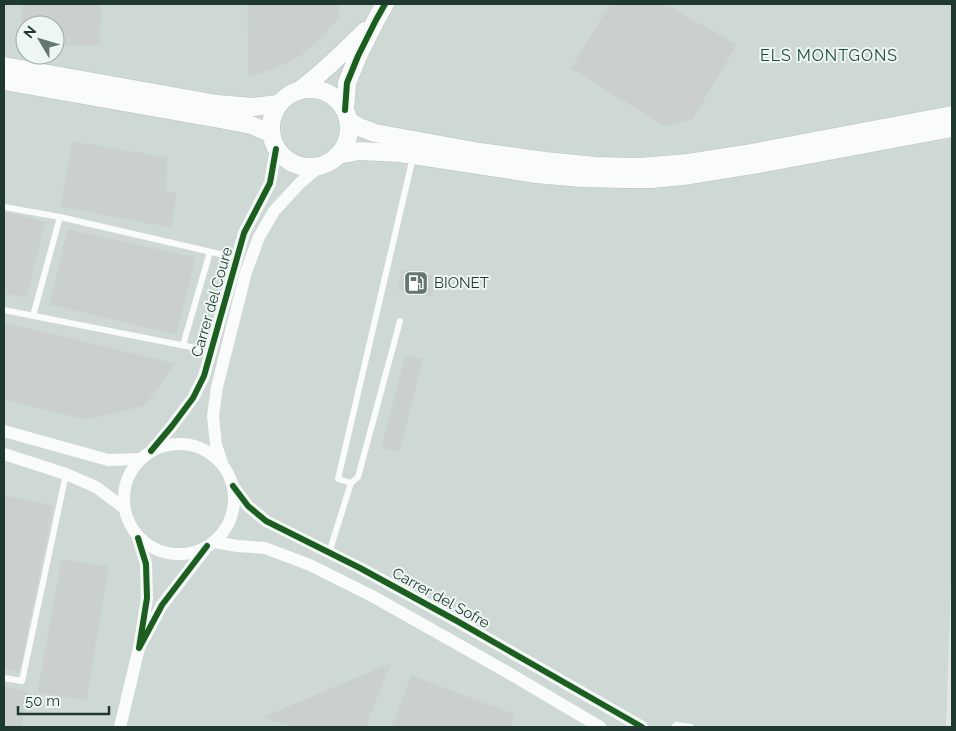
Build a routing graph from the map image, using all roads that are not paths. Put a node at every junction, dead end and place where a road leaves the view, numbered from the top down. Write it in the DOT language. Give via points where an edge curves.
graph roads {
  1 [pos="385,4"];
  2 [pos="376,20"];
  3 [pos="4,66"];
  4 [pos="4,80"];
  5 [pos="300,90"];
  6 [pos="278,104"];
  7 [pos="347,115"];
  8 [pos="952,115"];
  9 [pos="952,128"];
  10 [pos="273,141"];
  11 [pos="413,154"];
  12 [pos="338,156"];
  13 [pos="320,166"];
  14 [pos="4,207"];
  15 [pos="60,217"];
  16 [pos="210,252"];
  17 [pos="236,258"];
  18 [pos="4,310"];
  19 [pos="33,316"];
  20 [pos="400,321"];
  21 [pos="183,345"];
  22 [pos="211,351"];
  23 [pos="4,430"];
  24 [pos="4,454"];
  25 [pos="146,455"];
  26 [pos="223,466"];
  27 [pos="66,474"];
  28 [pos="351,483"];
  29 [pos="233,486"];
  30 [pos="124,508"];
  31 [pos="138,538"];
  32 [pos="211,544"];
  33 [pos="329,553"];
  34 [pos="140,648"];
  35 [pos="4,678"];
  36 [pos="120,727"];
  37 [pos="600,727"];
  38 [pos="642,727"];
  39 [pos="674,727"];
  40 [pos="690,727"];
  1 -- 2 [label="main road"];
  2 -- 5 [label="main road"];
  2 -- 7 [label="main road" via="347,82"];
  3 -- 6 [label="main road" via="217,104 253,107"];
  4 -- 10 [label="main road" via="251,125"];
  5 -- 6 [label="main road"];
  5 -- 7 [label="main road" via="308,88 327,92 340,102"];
  6 -- 10 [label="main road" via="271,120"];
  7 -- 8 [label="main road" via="359,127 375,133 480,152 545,161 639,167 746,154"];
  7 -- 12 [label="main road" via="348,138"];
  9 -- 11 [label="main road" via="683,176 626,180 536,174"];
  10 -- 13 [label="main road" via="279,154 290,162 301,167"];
  10 -- 17 [label="street, Carrer del Coure" via="270,182 244,233"];
  11 -- 12 [label="main road" via="359,151"];
  11 -- 28 [label="lane" via="338,479"];
  12 -- 13 [label="main road"];
  13 -- 26 [label="street, Carrer del Coure" via="274,211 259,237 246,272 217,387 213,416 216,445"];
  14 -- 15 [label="lane"];
  15 -- 16 [label="lane"];
  15 -- 19 [label="lane"];
  16 -- 17 [label="lane"];
  16 -- 21 [label="lane"];
  17 -- 22 [label="street, Carrer del Coure"];
  18 -- 19 [label="lane"];
  19 -- 21 [label="lane"];
  20 -- 28 [label="lane" via="358,477"];
  21 -- 22 [label="lane"];
  22 -- 25 [label="street, Carrer del Coure" via="193,398"];
  23 -- 25 [label="street" via="108,460"];
  24 -- 27 [label="street"];
  25 -- 26 [label="street" via="164,446 185,444 207,451"];
  25 -- 30 [label="street" via="134,467 126,484"];
  26 -- 29 [label="street"];
  27 -- 30 [label="street" via="96,487"];
  27 -- 35 [label="lane" via="22,681"];
  28 -- 33 [label="lane"];
  29 -- 32 [label="street" via="231,518 226,530"];
  29 -- 33 [label="street, Carrer del Sofre" via="248,506 266,521"];
  30 -- 31 [label="street"];
  31 -- 32 [label="street" via="157,551 181,555 200,551"];
  31 -- 34 [label="street" via="146,564 147,598"];
  32 -- 34 [label="street" via="162,605"];
  32 -- 37 [label="street, Carrer del Sofre" via="265,548 310,565 374,597"];
  33 -- 38 [label="street, Carrer del Sofre" via="457,621"];
  34 -- 36 [label="street"];
  39 -- 40 [label="lane"];
}
